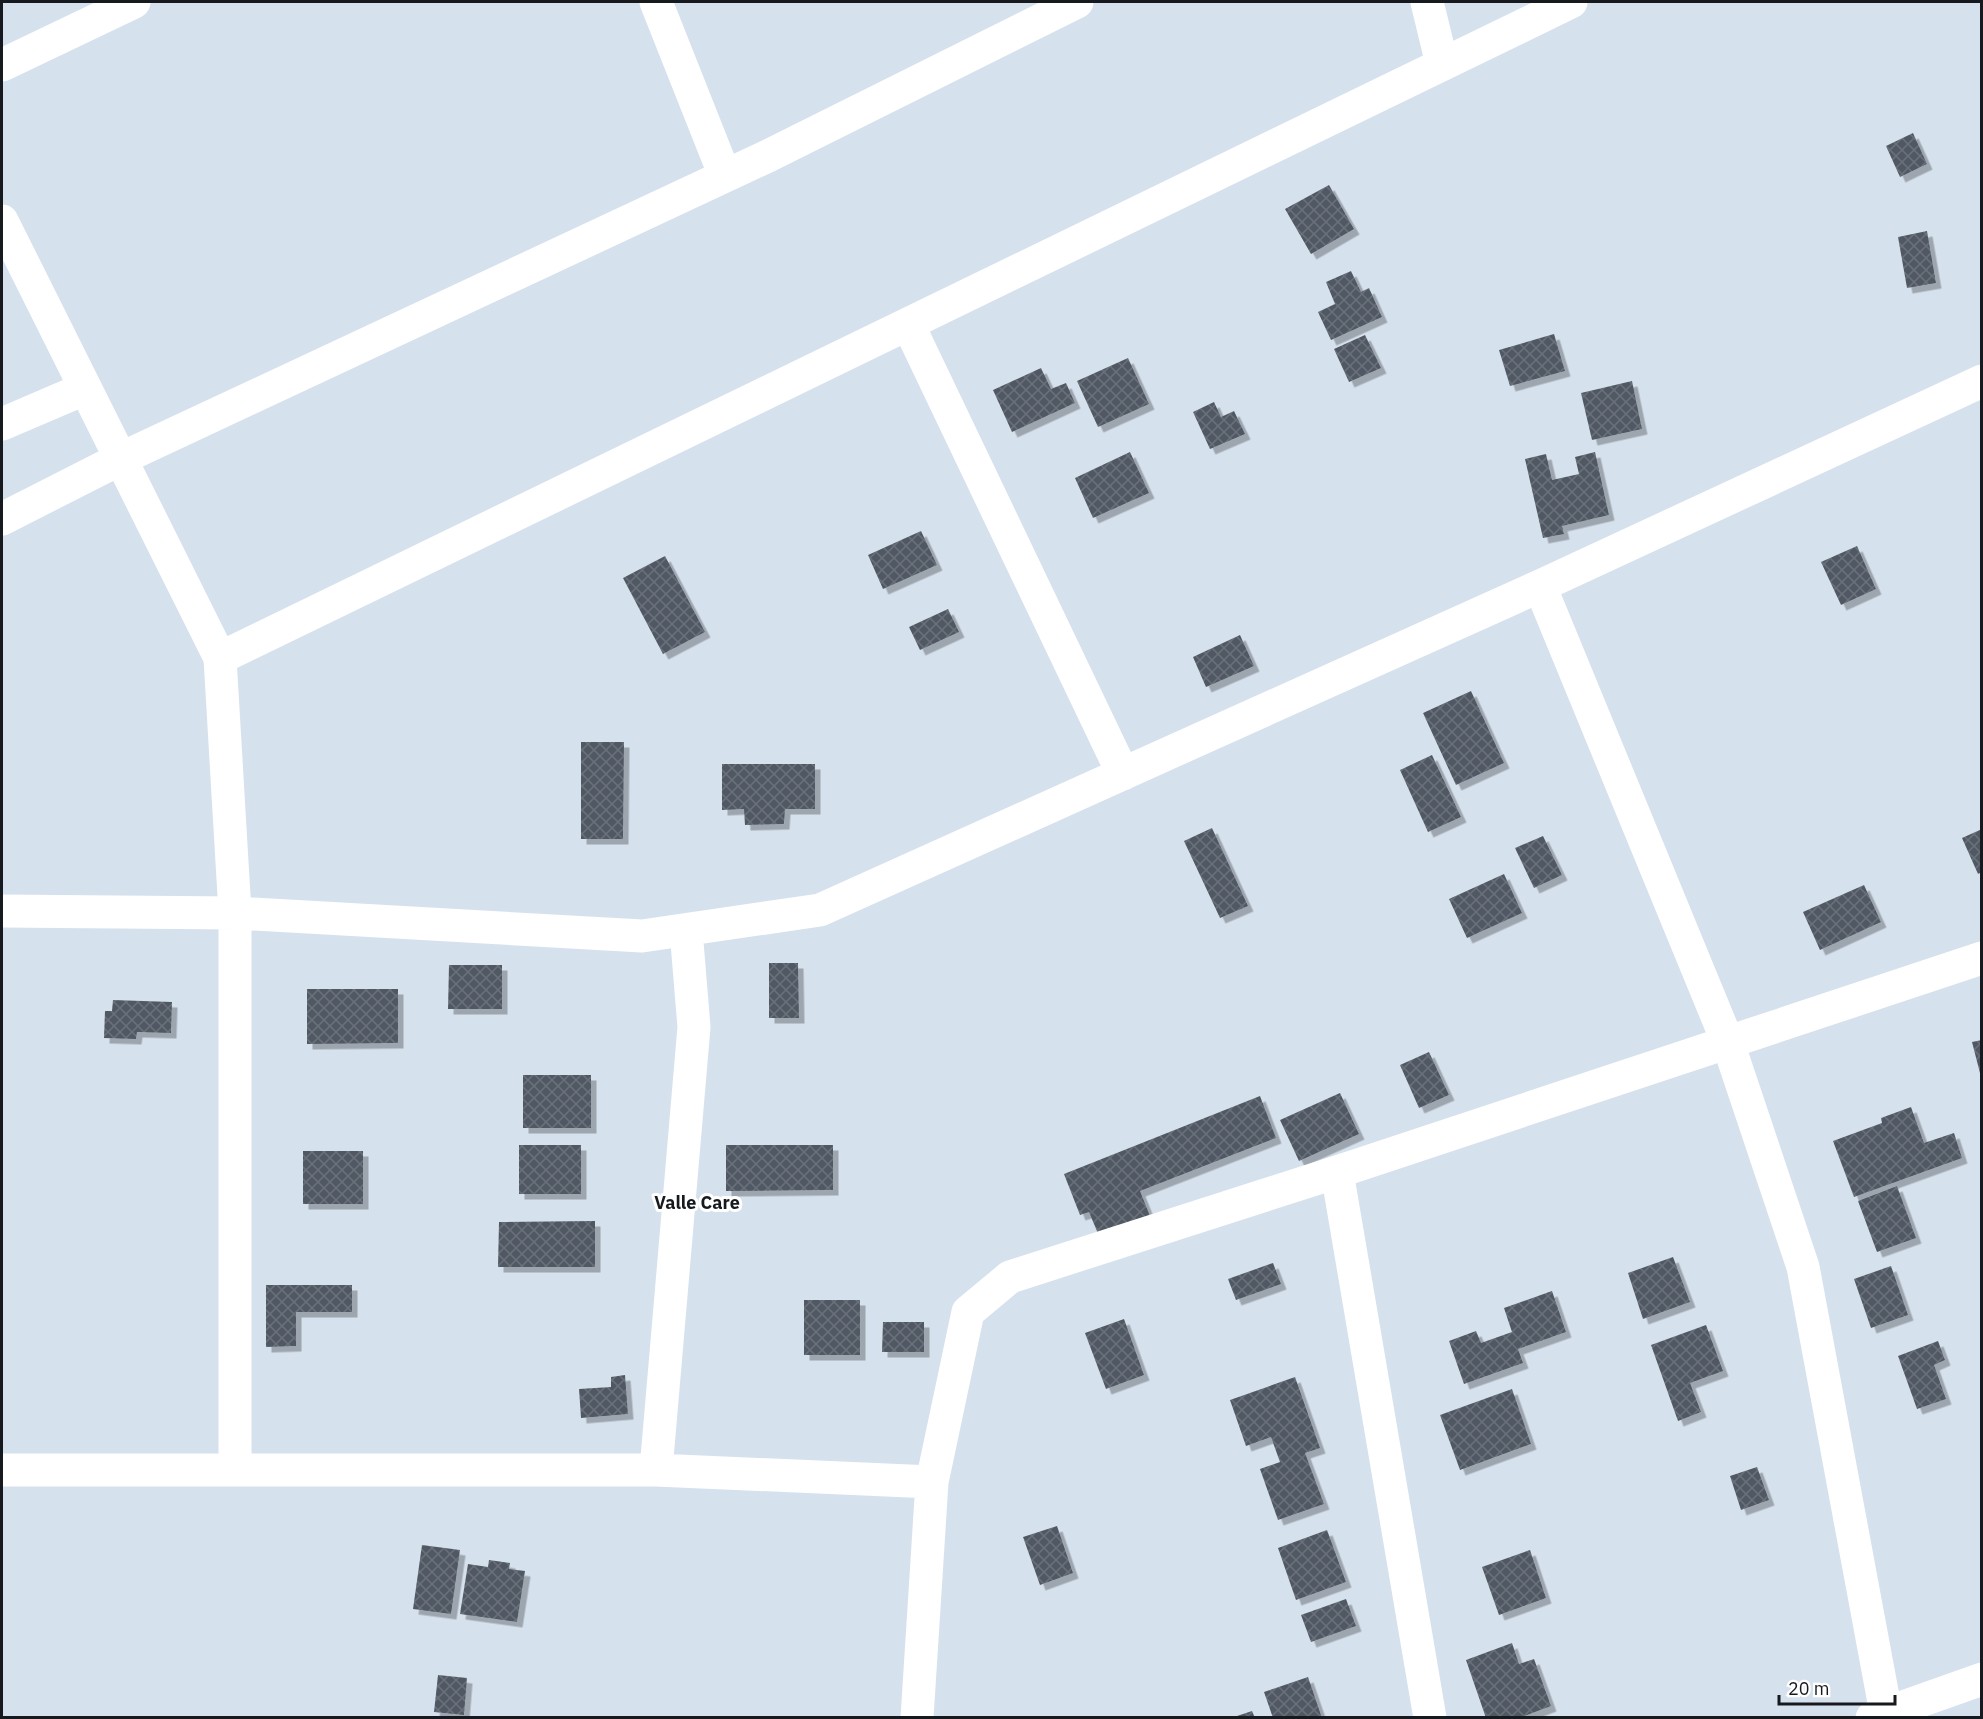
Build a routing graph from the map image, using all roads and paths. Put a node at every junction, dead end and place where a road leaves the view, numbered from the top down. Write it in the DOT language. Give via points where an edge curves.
graph roads {
  1 [pos="134,2"];
  2 [pos="656,2"];
  3 [pos="1077,2"];
  4 [pos="1427,2"];
  5 [pos="1571,2"];
  6 [pos="1442,64"];
  7 [pos="2,65"];
  8 [pos="725,176"];
  9 [pos="2,221"];
  10 [pos="908,324"];
  11 [pos="1982,381"];
  12 [pos="84,389"];
  13 [pos="2,424"];
  14 [pos="120,459"];
  15 [pos="2,519"];
  16 [pos="1540,586"];
  17 [pos="220,658"];
  18 [pos="1123,774"];
  19 [pos="2,911"];
  20 [pos="235,914"];
  21 [pos="686,930"];
  22 [pos="1982,958"];
  23 [pos="1728,1042"];
  24 [pos="1337,1173"];
  25 [pos="2,1470"];
  26 [pos="235,1470"];
  27 [pos="656,1470"];
  28 [pos="932,1482"];
  29 [pos="1982,1679"];
  30 [pos="1879,1715"];
  31 [pos="917,1718"];
  32 [pos="1430,1718"];
  1 -- 7 [label="street"];
  2 -- 8 [label="street"];
  3 -- 8 [label="street"];
  4 -- 6 [label="street"];
  5 -- 6 [label="street"];
  6 -- 10 [label="street"];
  8 -- 14 [label="street"];
  9 -- 12 [label="street"];
  10 -- 17 [label="street"];
  10 -- 18 [label="street"];
  11 -- 16 [label="street"];
  12 -- 13 [label="street"];
  12 -- 14 [label="street"];
  14 -- 15 [label="street"];
  14 -- 17 [label="street"];
  16 -- 18 [label="street"];
  16 -- 23 [label="street"];
  17 -- 20 [label="street"];
  18 -- 21 [label="street" via="820,910"];
  19 -- 20 [label="street"];
  20 -- 21 [label="street" via="642,936"];
  20 -- 26 [label="street"];
  21 -- 27 [label="street" via="694,1027"];
  22 -- 23 [label="street"];
  23 -- 24 [label="street"];
  23 -- 30 [label="street" via="1803,1267"];
  24 -- 28 [label="street" via="1010,1276 969,1312"];
  24 -- 32 [label="street"];
  25 -- 26 [label="street"];
  26 -- 27 [label="street"];
  27 -- 28 [label="street"];
  28 -- 31 [label="street"];
  29 -- 30 [label="street"];
}
